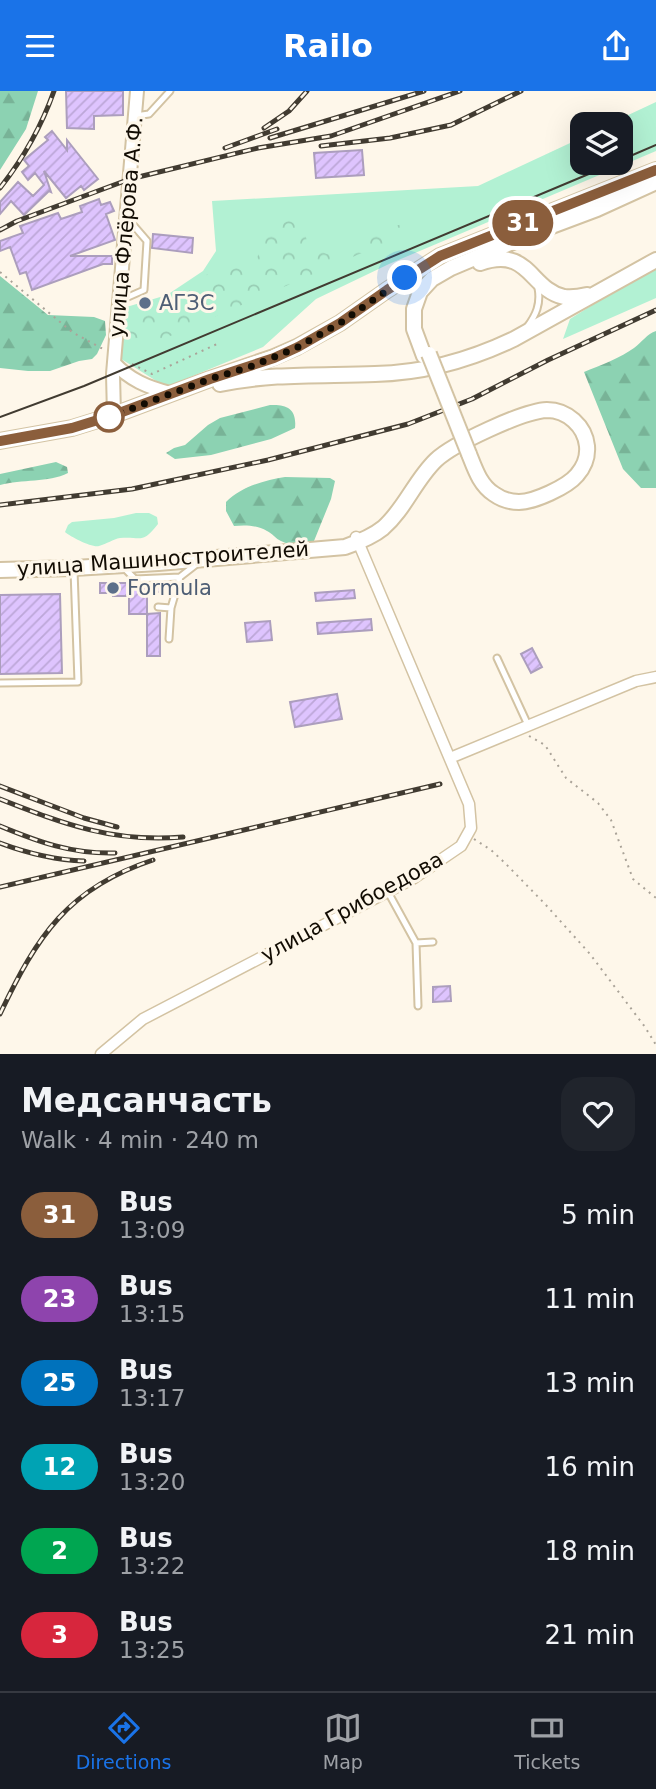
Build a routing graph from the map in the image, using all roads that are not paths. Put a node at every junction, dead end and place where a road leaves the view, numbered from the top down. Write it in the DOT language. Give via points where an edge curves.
graph roads {
  1 [pos="137,91"];
  2 [pos="170,91"];
  3 [pos="135,116"];
  4 [pos="656,170"];
  5 [pos="656,182"];
  6 [pos="127,217"];
  7 [pos="656,260"];
  8 [pos="535,277"];
  9 [pos="611,286"];
  10 [pos="120,301"];
  11 [pos="514,339"];
  12 [pos="426,355"];
  13 [pos="115,359"];
  14 [pos="170,393"];
  15 [pos="145,405"];
  16 [pos="114,415"];
  17 [pos="0,441"];
  18 [pos="358,540"];
  19 [pos="204,559"];
  20 [pos="121,565"];
  21 [pos="74,568"];
  22 [pos="0,570"];
  23 [pos="180,577"];
  24 [pos="158,607"];
  25 [pos="171,608"];
  26 [pos="169,639"];
  27 [pos="497,659"];
  28 [pos="656,677"];
  29 [pos="0,683"];
  30 [pos="528,725"];
  31 [pos="450,758"];
  32 [pos="388,892"];
  33 [pos="433,942"];
  34 [pos="416,943"];
  35 [pos="418,1006"];
  36 [pos="101,1054"];
  1 -- 3 [label="street, улица Флёрова А.Ф."];
  2 -- 3 [label="lane" via="149,114"];
  3 -- 6 [label="street, улица Флёрова А.Ф."];
  4 -- 14 [label="main road" via="440,256 298,347"];
  5 -- 12 [label="main road" via="432,279 420,292 414,309 414,329"];
  6 -- 10 [label="street, улица Флёрова А.Ф."];
  6 -- 10 [label="lane" via="147,241 144,290"];
  7 -- 9 [label="main road"];
  8 -- 9 [label="main road" via="564,297"];
  8 -- 11 [label="lane" via="540,300 536,315"];
  8 -- 12 [label="main road" via="514,261 487,260 436,283 424,295 418,316"];
  9 -- 11 [label="main road"];
  10 -- 13 [label="street, улица Флёрова А.Ф."];
  11 -- 15 [label="main road" via="449,365 377,375 236,380"];
  12 -- 18 [label="main road, улица Машиностроителей" via="467,455 476,483 484,494 501,504 520,507 550,499 577,483 591,463 591,437 579,417 547,405 522,411 470,432 443,447 389,514"];
  13 -- 14 [label="street" via="121,371 145,387"];
  13 -- 16 [label="street, улица Флёрова А.Ф."];
  14 -- 15 [label="main road"];
  15 -- 16 [label="main road"];
  16 -- 17 [label="main road"];
  18 -- 19 [label="main road, улица Машиностроителей"];
  18 -- 31 [label="street"];
  19 -- 20 [label="main road, улица Машиностроителей"];
  19 -- 23 [label="lane"];
  20 -- 21 [label="main road, улица Машиностроителей"];
  20 -- 23 [label="lane" via="135,579"];
  21 -- 22 [label="main road, улица Машиностроителей"];
  21 -- 29 [label="lane" via="78,682"];
  23 -- 25 [label="lane"];
  24 -- 25 [label="lane"];
  25 -- 26 [label="lane"];
  27 -- 30 [label="lane"];
  28 -- 30 [label="street"];
  30 -- 31 [label="street"];
  31 -- 32 [label="street, улица Грибоедова" via="469,804 471,828 461,846"];
  32 -- 34 [label="lane"];
  32 -- 36 [label="street, улица Грибоедова" via="143,1019"];
  33 -- 34 [label="lane"];
  34 -- 35 [label="lane"];
}
